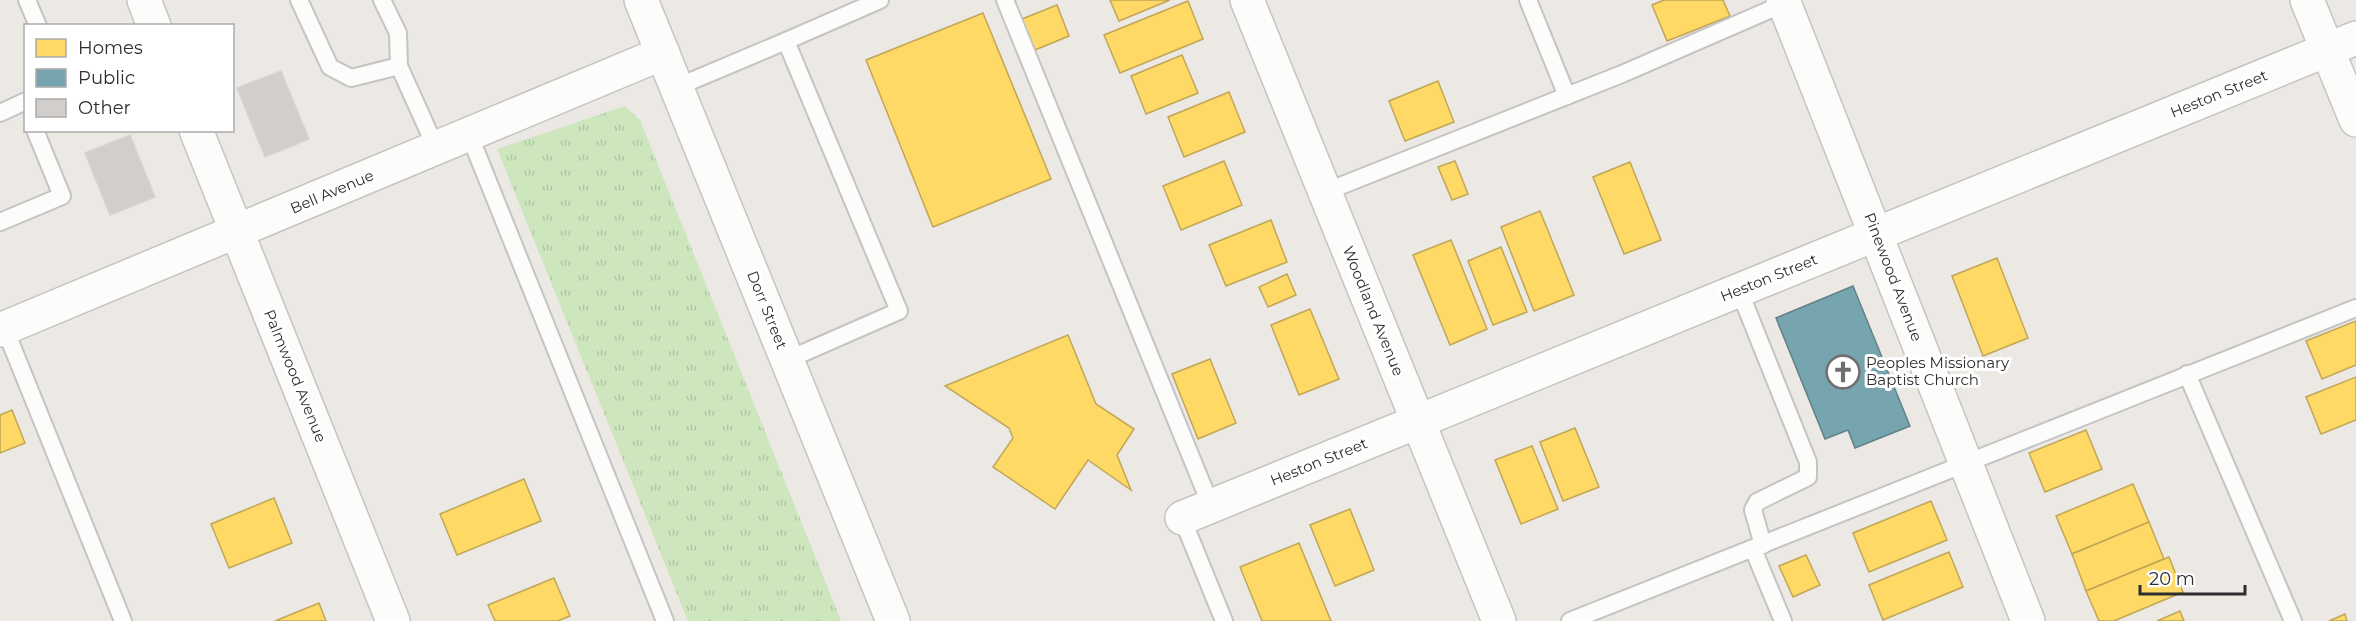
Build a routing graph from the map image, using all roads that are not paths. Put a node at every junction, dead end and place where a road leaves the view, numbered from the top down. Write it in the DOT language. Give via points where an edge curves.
graph roads {
  1 [pos="27,0"];
  2 [pos="144,0"];
  3 [pos="299,0"];
  4 [pos="382,0"];
  5 [pos="641,0"];
  6 [pos="880,0"];
  7 [pos="1005,0"];
  8 [pos="1247,0"];
  9 [pos="1528,0"];
  10 [pos="2307,0"];
  11 [pos="1787,1"];
  12 [pos="37,24"];
  13 [pos="153,24"];
  14 [pos="786,41"];
  15 [pos="2342,44"];
  16 [pos="663,53"];
  17 [pos="399,66"];
  18 [pos="677,87"];
  19 [pos="1567,96"];
  20 [pos="24,104"];
  21 [pos="0,112"];
  22 [pos="2356,120"];
  23 [pos="36,132"];
  24 [pos="197,132"];
  25 [pos="469,134"];
  26 [pos="436,148"];
  27 [pos="1325,192"];
  28 [pos="0,222"];
  29 [pos="237,232"];
  30 [pos="1877,234"];
  31 [pos="1739,290"];
  32 [pos="2356,308"];
  33 [pos="1,325"];
  34 [pos="787,360"];
  35 [pos="2187,374"];
  36 [pos="1418,422"];
  37 [pos="1965,465"];
  38 [pos="1197,512"];
  39 [pos="1758,547"];
  40 [pos="123,621"];
  41 [pos="393,621"];
  42 [pos="665,621"];
  43 [pos="893,621"];
  44 [pos="1224,621"];
  45 [pos="1499,621"];
  46 [pos="1570,621"];
  47 [pos="1783,621"];
  48 [pos="2028,621"];
  49 [pos="2293,621"];
  1 -- 12 [label="lane"];
  2 -- 13 [label="street"];
  3 -- 17 [label="lane" via="330,67 351,78"];
  4 -- 17 [label="lane" via="398,33"];
  5 -- 16 [label="street, Dorr Street"];
  6 -- 14 [label="lane"];
  7 -- 38 [label="lane"];
  8 -- 27 [label="street, Woodland Avenue"];
  9 -- 19 [label="lane"];
  10 -- 15 [label="street"];
  11 -- 19 [label="lane"];
  11 -- 30 [label="street, Pinewood Avenue"];
  14 -- 18 [label="lane"];
  14 -- 34 [label="lane" via="899,311"];
  15 -- 22 [label="street"];
  15 -- 30 [label="street, Heston Street"];
  16 -- 18 [label="street, Dorr Street"];
  16 -- 25 [label="street, Bell Avenue"];
  17 -- 26 [label="lane"];
  18 -- 34 [label="street, Dorr Street"];
  19 -- 27 [label="lane"];
  20 -- 21 [label="lane"];
  23 -- 28 [label="lane" via="62,196"];
  24 -- 29 [label="street, Palmwood Avenue"];
  25 -- 26 [label="street, Bell Avenue"];
  25 -- 42 [label="lane"];
  26 -- 29 [label="street, Bell Avenue"];
  27 -- 36 [label="street, Woodland Avenue"];
  29 -- 33 [label="street, Bell Avenue"];
  29 -- 41 [label="street, Palmwood Avenue"];
  30 -- 31 [label="street, Heston Street"];
  30 -- 37 [label="street, Pinewood Avenue"];
  31 -- 36 [label="street, Heston Street"];
  31 -- 39 [label="lane" via="1808,462 1808,477 1757,502 1753,510"];
  32 -- 35 [label="lane"];
  33 -- 40 [label="lane"];
  34 -- 43 [label="street, Dorr Street"];
  35 -- 37 [label="lane"];
  35 -- 49 [label="lane"];
  36 -- 38 [label="street, Heston Street"];
  36 -- 45 [label="street, Woodland Avenue"];
  37 -- 39 [label="lane"];
  37 -- 48 [label="street, Pinewood Avenue"];
  38 -- 44 [label="lane"];
  39 -- 46 [label="lane"];
  39 -- 47 [label="lane"];
}
